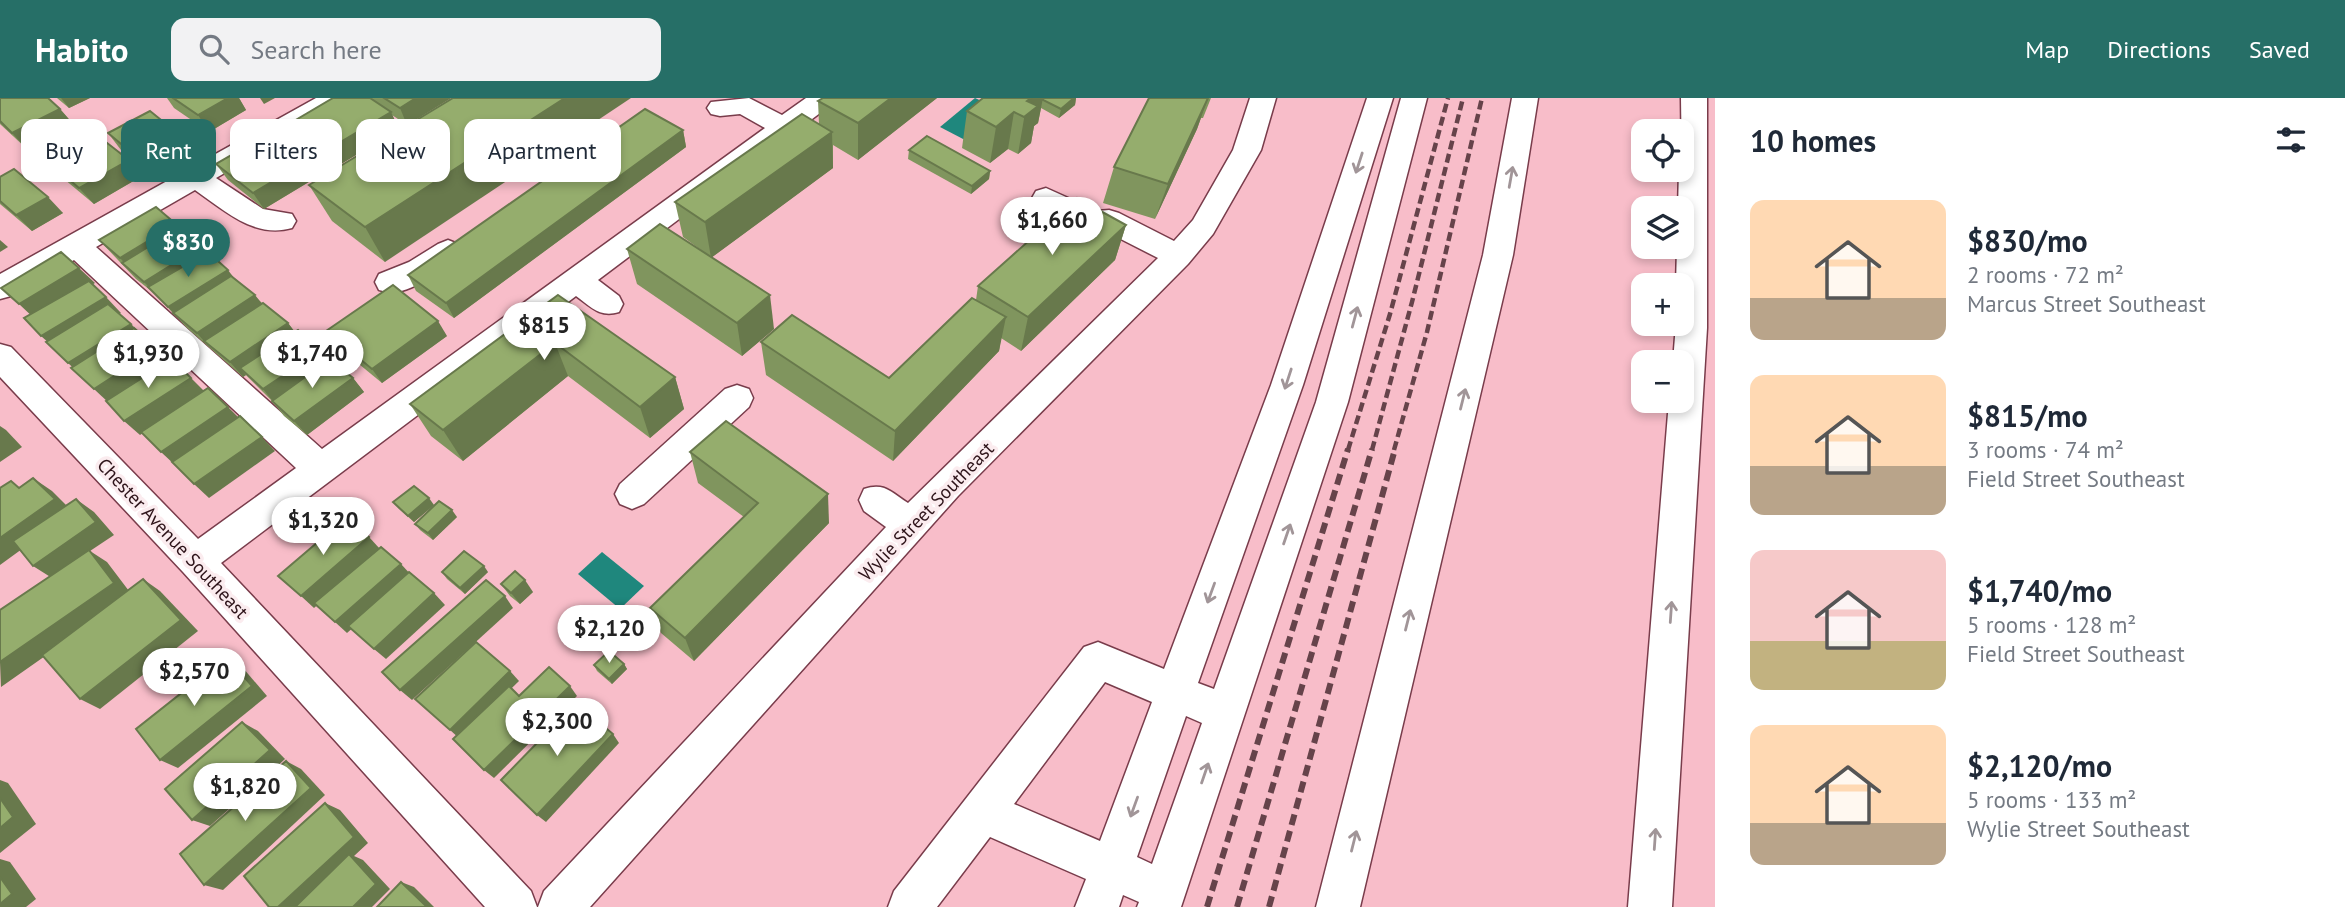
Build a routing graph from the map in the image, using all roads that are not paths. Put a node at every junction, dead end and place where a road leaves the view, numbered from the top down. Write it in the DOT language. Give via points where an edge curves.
graph roads {
  1 [pos="336,98"];
  2 [pos="823,98"];
  3 [pos="1263,98"];
  4 [pos="1380,98"];
  5 [pos="1414,98"];
  6 [pos="1525,98"];
  7 [pos="1694,98"];
  8 [pos="735,104"];
  9 [pos="784,127"];
  10 [pos="216,166"];
  11 [pos="188,182"];
  12 [pos="201,182"];
  13 [pos="1046,198"];
  14 [pos="282,221"];
  15 [pos="472,234"];
  16 [pos="76,245"];
  17 [pos="1172,263"];
  18 [pos="576,280"];
  19 [pos="390,282"];
  20 [pos="0,288"];
  21 [pos="608,304"];
  22 [pos="0,356"];
  23 [pos="737,398"];
  24 [pos="319,468"];
  25 [pos="632,494"];
  26 [pos="876,500"];
  27 [pos="910,525"];
  28 [pos="196,561"];
  29 [pos="1175,693"];
  30 [pos="1225,713"];
  31 [pos="982,812"];
  32 [pos="1111,868"];
  33 [pos="1162,899"];
  34 [pos="515,907"];
  35 [pos="560,907"];
  36 [pos="910,907"];
  37 [pos="1097,907"];
  38 [pos="1338,907"];
  39 [pos="1650,907"];
  1 -- 10 [label="street"];
  2 -- 9 [label="street"];
  3 -- 17 [label="street, Wylie Street Southeast" via="1247,150 1203,228"];
  4 -- 29 [label="street, one-way" via="1287,385"];
  30 -- 5 [label="street, one-way" via="1332,402"];
  38 -- 6 [label="street, one-way" via="1498,255"];
  39 -- 7 [label="street, one-way" via="1691,328"];
  8 -- 9 [label="street"];
  9 -- 18 [label="street"];
  11 -- 16 [label="street"];
  12 -- 14 [label="street" via="256,218"];
  13 -- 17 [label="street" via="1094,222 1096,231"];
  15 -- 19 [label="street" via="420,270"];
  16 -- 20 [label="street"];
  16 -- 24 [label="street"];
  17 -- 27 [label="street, Wylie Street Southeast"];
  18 -- 21 [label="street"];
  18 -- 24 [label="street"];
  22 -- 28 [label="street, Chester Avenue Southeast"];
  23 -- 25 [label="street"];
  24 -- 28 [label="street"];
  26 -- 27 [label="street"];
  27 -- 35 [label="street, Wylie Street Southeast"];
  28 -- 34 [label="street, Chester Avenue Southeast"];
  29 -- 30 [label="street"];
  29 -- 31 [label="street" via="1097,660"];
  29 -- 32 [label="street, one-way"];
  33 -- 30 [label="street, one-way"];
  31 -- 32 [label="street"];
  31 -- 36 [label="street"];
  32 -- 33 [label="street"];
  32 -- 37 [label="street"];
}
